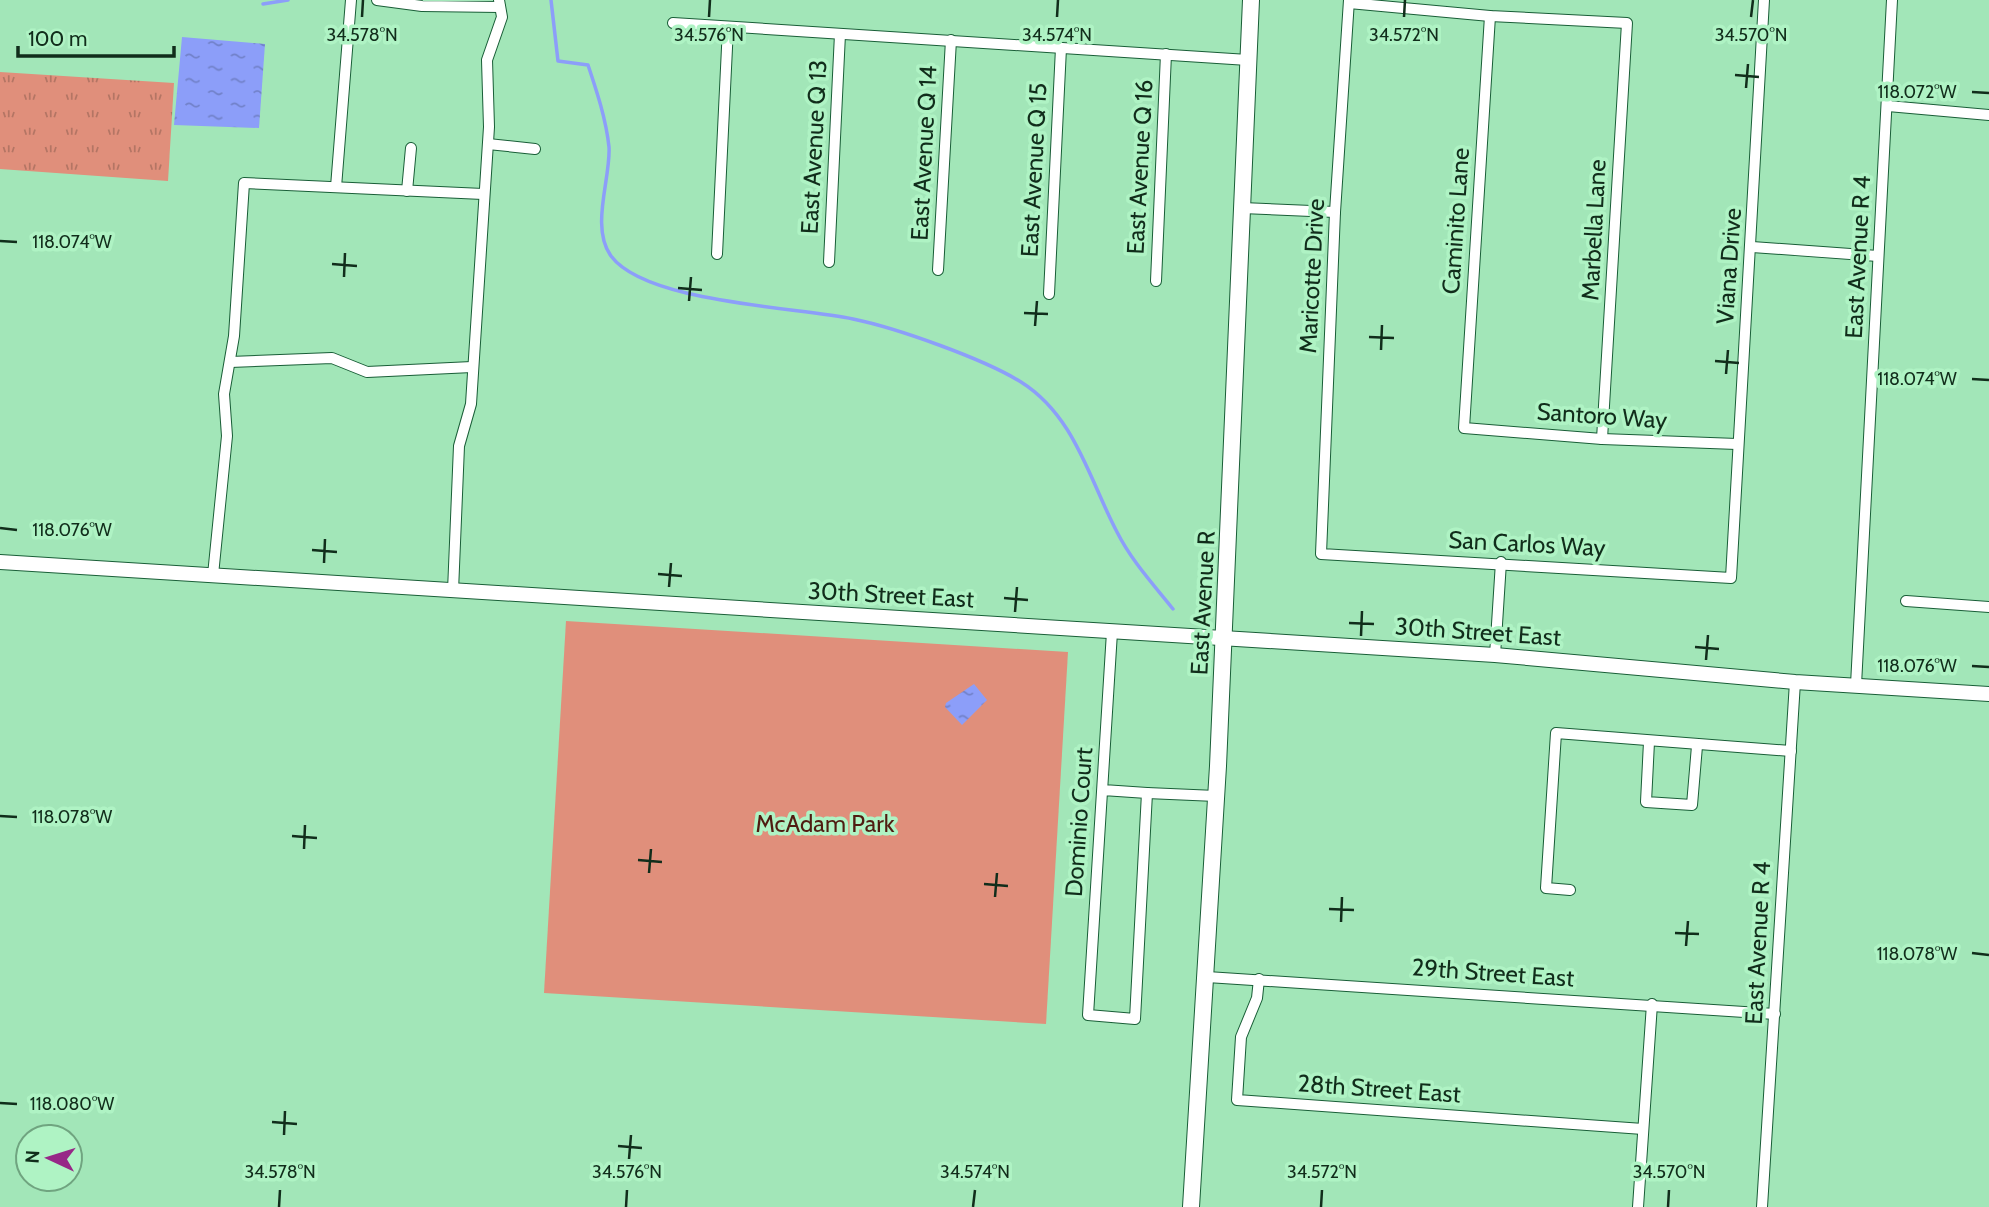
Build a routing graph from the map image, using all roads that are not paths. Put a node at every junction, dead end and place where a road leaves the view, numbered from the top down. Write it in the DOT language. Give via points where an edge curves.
graph roads {
  1 [pos="351,0"];
  2 [pos="377,0"];
  3 [pos="1251,0"];
  4 [pos="1764,0"];
  5 [pos="1892,0"];
  6 [pos="1349,1"];
  7 [pos="500,3"];
  8 [pos="1490,16"];
  9 [pos="673,23"];
  10 [pos="728,27"];
  11 [pos="840,34"];
  12 [pos="951,40"];
  13 [pos="1061,48"];
  14 [pos="1166,54"];
  15 [pos="1248,61"];
  16 [pos="1888,106"];
  17 [pos="1989,115"];
  18 [pos="488,144"];
  19 [pos="411,148"];
  20 [pos="535,149"];
  21 [pos="336,187"];
  22 [pos="407,191"];
  23 [pos="483,194"];
  24 [pos="1242,208"];
  25 [pos="1335,212"];
  26 [pos="1752,247"];
  27 [pos="717,254"];
  28 [pos="1878,256"];
  29 [pos="829,262"];
  30 [pos="938,270"];
  31 [pos="1156,281"];
  32 [pos="1048,294"];
  33 [pos="230,362"];
  34 [pos="472,367"];
  35 [pos="1464,428"];
  36 [pos="1602,439"];
  37 [pos="1737,444"];
  38 [pos="1321,554"];
  39 [pos="0,562"];
  40 [pos="1501,562"];
  41 [pos="213,575"];
  42 [pos="1731,578"];
  43 [pos="453,592"];
  44 [pos="1906,601"];
  45 [pos="1989,607"];
  46 [pos="1112,632"];
  47 [pos="1224,638"];
  48 [pos="1495,655"];
  49 [pos="1796,682"];
  50 [pos="1856,685"];
  51 [pos="1989,694"];
  52 [pos="1649,742"];
  53 [pos="1697,746"];
  54 [pos="1791,751"];
  55 [pos="1102,790"];
  56 [pos="1147,793"];
  57 [pos="1216,796"];
  58 [pos="1570,890"];
  59 [pos="1207,977"];
  60 [pos="1259,979"];
  61 [pos="1652,1004"];
  62 [pos="1775,1014"];
  63 [pos="1643,1129"];
  64 [pos="1191,1207"];
  65 [pos="1638,1207"];
  66 [pos="1762,1207"];
  1 -- 21 [label="street"];
  2 -- 7 [label="street" via="422,6"];
  3 -- 15 [label="main road, East Avenue R"];
  4 -- 26 [label="street, Viana Drive"];
  5 -- 16 [label="street, East Avenue R 4"];
  6 -- 8 [label="street"];
  6 -- 25 [label="street, Maricotte Drive"];
  7 -- 18 [label="street" via="502,17 487,60"];
  8 -- 35 [label="street, Caminito Lane"];
  8 -- 36 [label="street, Marbella Lane" via="1628,23"];
  9 -- 10 [label="street"];
  10 -- 11 [label="street"];
  10 -- 27 [label="street"];
  11 -- 12 [label="street"];
  11 -- 29 [label="street, East Avenue Q 13"];
  12 -- 13 [label="street"];
  12 -- 30 [label="street, East Avenue Q 14"];
  13 -- 14 [label="street"];
  13 -- 32 [label="street, East Avenue Q 15"];
  14 -- 15 [label="street"];
  14 -- 31 [label="street, East Avenue Q 16"];
  15 -- 24 [label="main road, East Avenue R"];
  16 -- 17 [label="street"];
  16 -- 28 [label="street, East Avenue R 4"];
  18 -- 20 [label="street"];
  18 -- 23 [label="street"];
  19 -- 22 [label="street"];
  21 -- 22 [label="street"];
  21 -- 33 [label="street" via="244,183"];
  22 -- 23 [label="street"];
  23 -- 34 [label="street"];
  24 -- 25 [label="street"];
  24 -- 47 [label="main road, East Avenue R"];
  25 -- 38 [label="street, Maricotte Drive"];
  26 -- 28 [label="street"];
  26 -- 37 [label="street, Viana Drive"];
  28 -- 50 [label="street, East Avenue R 4"];
  33 -- 34 [label="street" via="332,358 367,372"];
  33 -- 41 [label="street"];
  34 -- 43 [label="street" via="471,404 459,446"];
  35 -- 36 [label="street, Santoro Way"];
  36 -- 37 [label="street, Santoro Way"];
  37 -- 42 [label="street, Viana Drive"];
  38 -- 40 [label="street, San Carlos Way"];
  39 -- 41 [label="street, 30th Street East"];
  40 -- 42 [label="street, San Carlos Way"];
  40 -- 48 [label="street"];
  41 -- 43 [label="street, 30th Street East"];
  43 -- 46 [label="street, 30th Street East"];
  44 -- 45 [label="street"];
  46 -- 47 [label="street, 30th Street East"];
  46 -- 55 [label="street, Dominio Court"];
  47 -- 48 [label="street, 30th Street East"];
  47 -- 57 [label="main road, East Avenue R"];
  48 -- 49 [label="street, 30th Street East"];
  49 -- 50 [label="street, 30th Street East"];
  49 -- 54 [label="street, East Avenue R 4"];
  50 -- 51 [label="street, 30th Street East"];
  52 -- 53 [label="street"];
  52 -- 53 [label="street" via="1646,802 1692,805"];
  52 -- 58 [label="street" via="1556,733 1546,888"];
  53 -- 54 [label="street"];
  54 -- 62 [label="street, East Avenue R 4"];
  55 -- 56 [label="street"];
  55 -- 56 [label="street, Dominio Court" via="1088,1015 1135,1019"];
  56 -- 57 [label="street"];
  57 -- 59 [label="main road, East Avenue R"];
  59 -- 60 [label="street, 29th Street East"];
  59 -- 64 [label="main road, East Avenue R"];
  60 -- 61 [label="street, 29th Street East"];
  60 -- 63 [label="street, 28th Street East" via="1257,998 1241,1037 1237,1100"];
  61 -- 62 [label="street, 29th Street East"];
  61 -- 63 [label="street"];
  62 -- 66 [label="street, East Avenue R 4"];
  63 -- 65 [label="street"];
}
